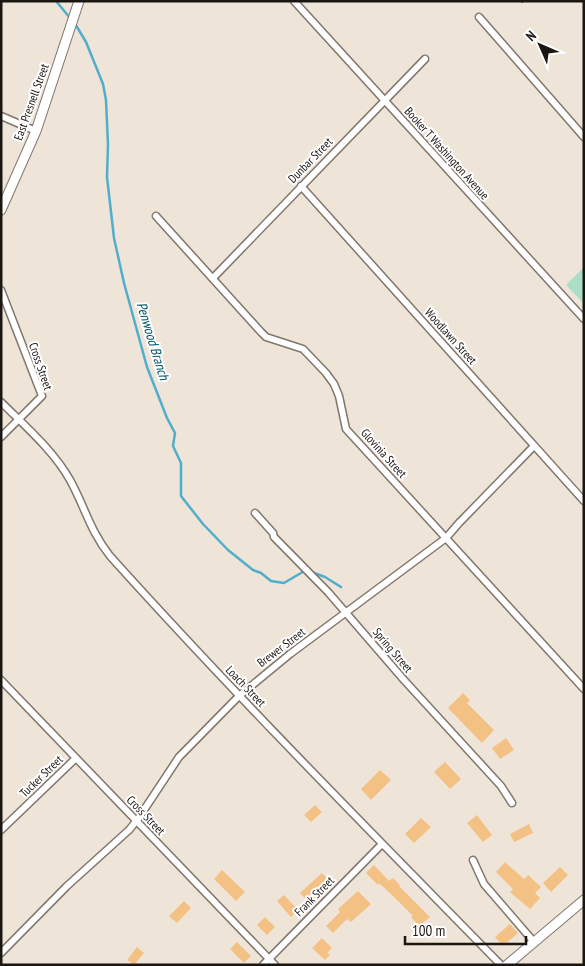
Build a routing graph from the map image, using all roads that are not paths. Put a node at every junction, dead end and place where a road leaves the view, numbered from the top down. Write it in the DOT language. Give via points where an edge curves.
graph roads {
  1 [pos="79,1"];
  2 [pos="294,1"];
  3 [pos="478,17"];
  4 [pos="425,59"];
  5 [pos="385,100"];
  6 [pos="1,116"];
  7 [pos="36,131"];
  8 [pos="584,137"];
  9 [pos="301,186"];
  10 [pos="1,210"];
  11 [pos="156,216"];
  12 [pos="213,278"];
  13 [pos="1,290"];
  14 [pos="584,319"];
  15 [pos="1,402"];
  16 [pos="20,420"];
  17 [pos="1,437"];
  18 [pos="534,446"];
  19 [pos="584,500"];
  20 [pos="255,513"];
  21 [pos="446,538"];
  22 [pos="347,613"];
  23 [pos="1,680"];
  24 [pos="584,689"];
  25 [pos="239,696"];
  26 [pos="75,759"];
  27 [pos="512,803"];
  28 [pos="136,821"];
  29 [pos="1,830"];
  30 [pos="382,844"];
  31 [pos="473,860"];
  32 [pos="584,900"];
  33 [pos="534,942"];
  34 [pos="1,953"];
  35 [pos="269,958"];
  36 [pos="263,965"];
  37 [pos="275,965"];
  38 [pos="501,965"];
  39 [pos="507,965"];
  1 -- 7 [label="main road, East Presnell Street"];
  2 -- 5 [label="street, Booker T Washington Avenue"];
  3 -- 8 [label="street"];
  4 -- 5 [label="street, Dunbar Street"];
  5 -- 9 [label="street, Dunbar Street"];
  5 -- 14 [label="street, Booker T Washington Avenue"];
  6 -- 7 [label="street"];
  7 -- 10 [label="main road, East Presnell Street"];
  9 -- 12 [label="street, Dunbar Street"];
  9 -- 18 [label="street, Woodlawn Street"];
  11 -- 12 [label="street, Glovinia Street"];
  12 -- 21 [label="street, Glovinia Street" via="266,337 303,349 326,373 339,396 346,429"];
  13 -- 16 [label="street, Cross Street" via="42,396"];
  15 -- 16 [label="street, Loach Street"];
  16 -- 17 [label="street, Cross Street"];
  16 -- 25 [label="street, Loach Street" via="59,462 104,548"];
  18 -- 19 [label="street, Woodlawn Street"];
  18 -- 21 [label="street, Brewer Street"];
  20 -- 22 [label="street, Spring Street"];
  21 -- 22 [label="street, Brewer Street"];
  21 -- 24 [label="street, Glovinia Street"];
  22 -- 25 [label="street, Brewer Street"];
  22 -- 27 [label="street, Spring Street" via="501,786"];
  23 -- 26 [label="street, Cross Street"];
  25 -- 28 [label="street, Brewer Street" via="179,757"];
  25 -- 30 [label="street, Loach Street"];
  26 -- 28 [label="street, Cross Street"];
  26 -- 29 [label="street, Tucker Street"];
  28 -- 34 [label="street, Brewer Street"];
  28 -- 35 [label="street, Cross Street"];
  30 -- 35 [label="street, Frank Street"];
  30 -- 38 [label="street, Loach Street"];
  31 -- 33 [label="street" via="484,884"];
  32 -- 33 [label="main road"];
  33 -- 39 [label="main road"];
  35 -- 36 [label="street, Frank Street"];
  35 -- 37 [label="street, Cross Street"];
}
